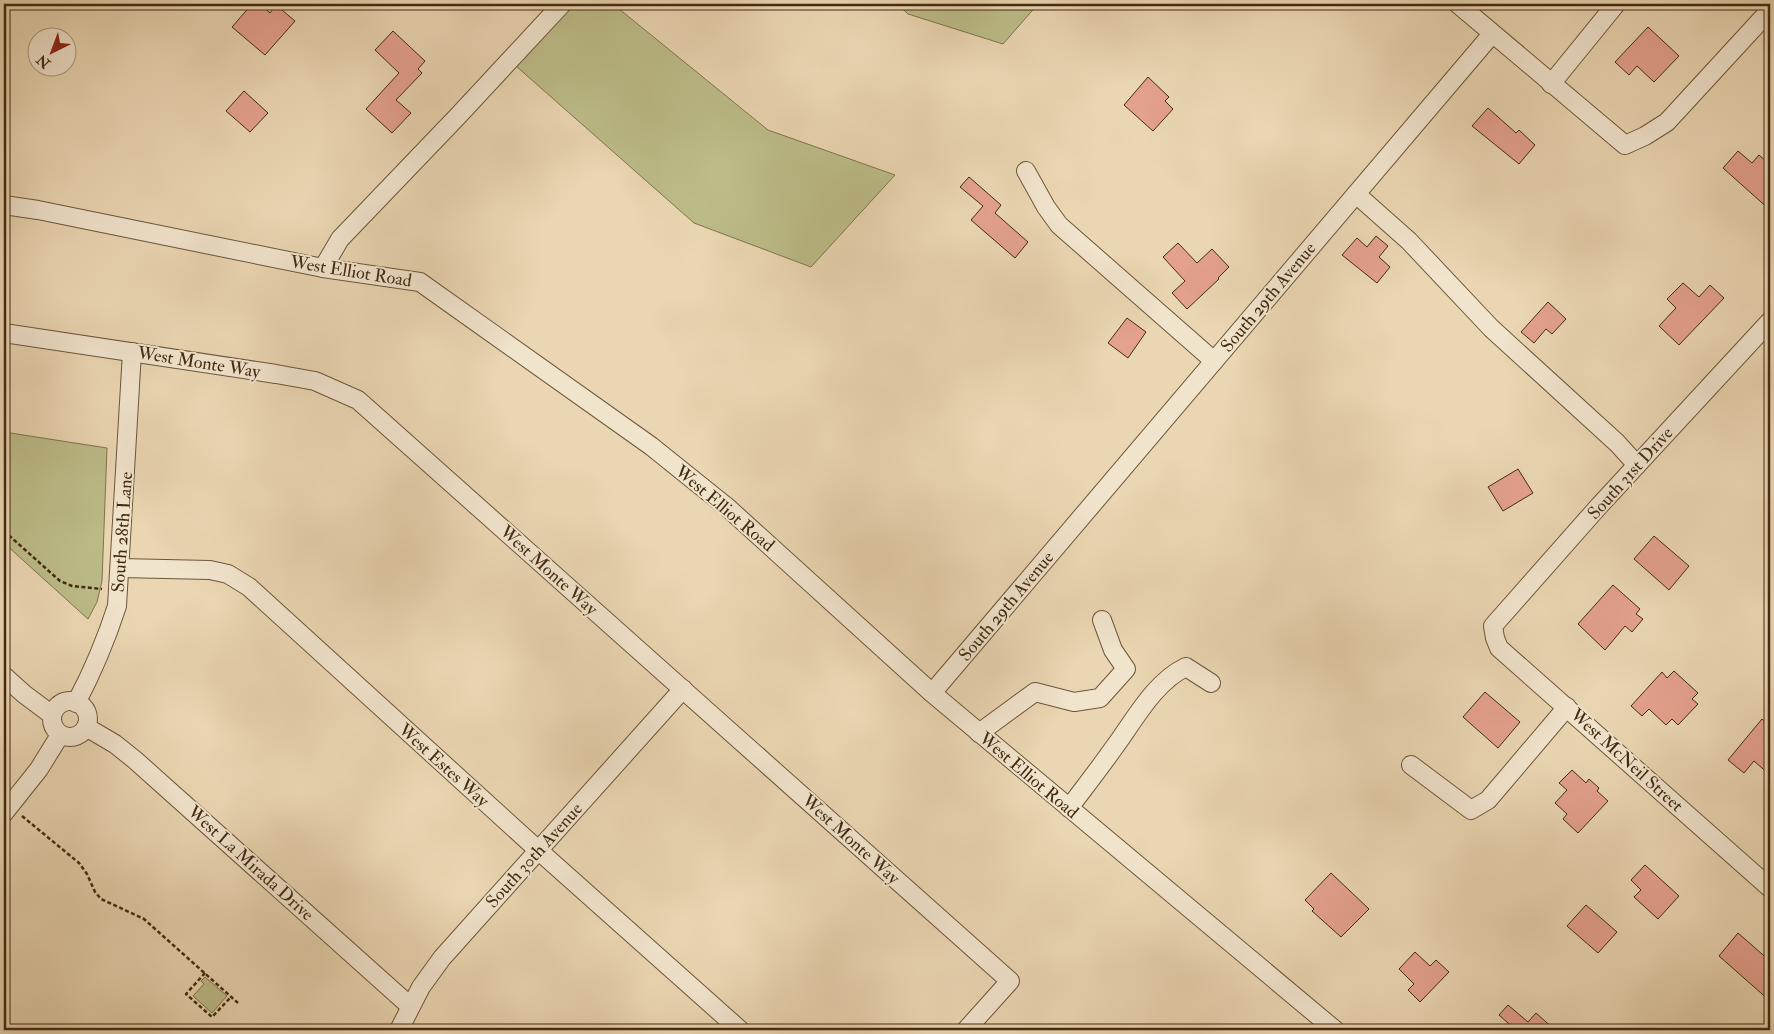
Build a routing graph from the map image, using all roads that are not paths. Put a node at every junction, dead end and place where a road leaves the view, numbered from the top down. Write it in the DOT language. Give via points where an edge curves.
graph roads {
  1 [pos="562,4"];
  2 [pos="1458,4"];
  3 [pos="1616,4"];
  4 [pos="1770,10"];
  5 [pos="1492,34"];
  6 [pos="1552,84"];
  7 [pos="1026,171"];
  8 [pos="1356,194"];
  9 [pos="4,205"];
  10 [pos="323,268"];
  11 [pos="1770,321"];
  12 [pos="4,333"];
  13 [pos="132,352"];
  14 [pos="1214,361"];
  15 [pos="1637,465"];
  16 [pos="120,568"];
  17 [pos="1102,620"];
  18 [pos="1493,626"];
  19 [pos="4,676"];
  20 [pos="1211,683"];
  21 [pos="683,689"];
  22 [pos="932,693"];
  23 [pos="76,702"];
  24 [pos="1567,707"];
  25 [pos="52,714"];
  26 [pos="86,727"];
  27 [pos="979,733"];
  28 [pos="60,735"];
  29 [pos="1411,765"];
  30 [pos="1069,808"];
  31 [pos="4,813"];
  32 [pos="538,850"];
  33 [pos="1770,888"];
  34 [pos="410,1006"];
  35 [pos="400,1030"];
  36 [pos="740,1030"];
  37 [pos="966,1030"];
  38 [pos="1335,1030"];
  1 -- 10 [label="street" via="340,239"];
  2 -- 5 [label="street"];
  3 -- 6 [label="street"];
  4 -- 6 [label="street" via="1667,122 1625,145"];
  5 -- 6 [label="street"];
  5 -- 8 [label="street, South 29th Avenue"];
  7 -- 14 [label="street" via="1059,225"];
  8 -- 14 [label="street, South 29th Avenue"];
  8 -- 15 [label="street" via="1409,241 1491,328"];
  9 -- 10 [label="street, West Elliot Road"];
  10 -- 22 [label="street, West Elliot Road" via="420,282 682,470"];
  11 -- 15 [label="street, South 31st Drive"];
  12 -- 13 [label="street, West Monte Way"];
  13 -- 16 [label="street, South 28th Lane"];
  13 -- 21 [label="street, West Monte Way" via="315,382 358,400"];
  14 -- 22 [label="street, South 29th Avenue"];
  15 -- 18 [label="street, South 31st Drive"];
  16 -- 23 [label="street, South 28th Lane" via="117,606 106,640"];
  16 -- 32 [label="street, West Estes Way" via="210,570 228,574 249,587"];
  17 -- 27 [label="street" via="1112,650 1126,669 1100,698 1074,702 1035,692"];
  18 -- 24 [label="street, West McNeil Street" via="1499,648"];
  19 -- 25 [label="street"];
  20 -- 30 [label="street" via="1186,667 1173,673 1149,699"];
  21 -- 32 [label="street, South 30th Avenue"];
  21 -- 37 [label="street, West Monte Way" via="1010,981"];
  22 -- 27 [label="street, West Elliot Road"];
  23 -- 25 [label="street" via="59,705"];
  23 -- 26 [label="street" via="87,715"];
  24 -- 29 [label="street" via="1488,800 1470,810"];
  24 -- 33 [label="street, West McNeil Street"];
  25 -- 28 [label="street" via="53,726"];
  26 -- 28 [label="street" via="78,735"];
  26 -- 34 [label="street, West La Mirada Drive" via="135,760"];
  27 -- 30 [label="street, West Elliot Road"];
  28 -- 31 [label="street" via="39,769"];
  30 -- 38 [label="street, West Elliot Road"];
  32 -- 34 [label="street, South 30th Avenue" via="442,958"];
  32 -- 36 [label="street, West Estes Way"];
  34 -- 35 [label="street, South 30th Avenue"];
}
